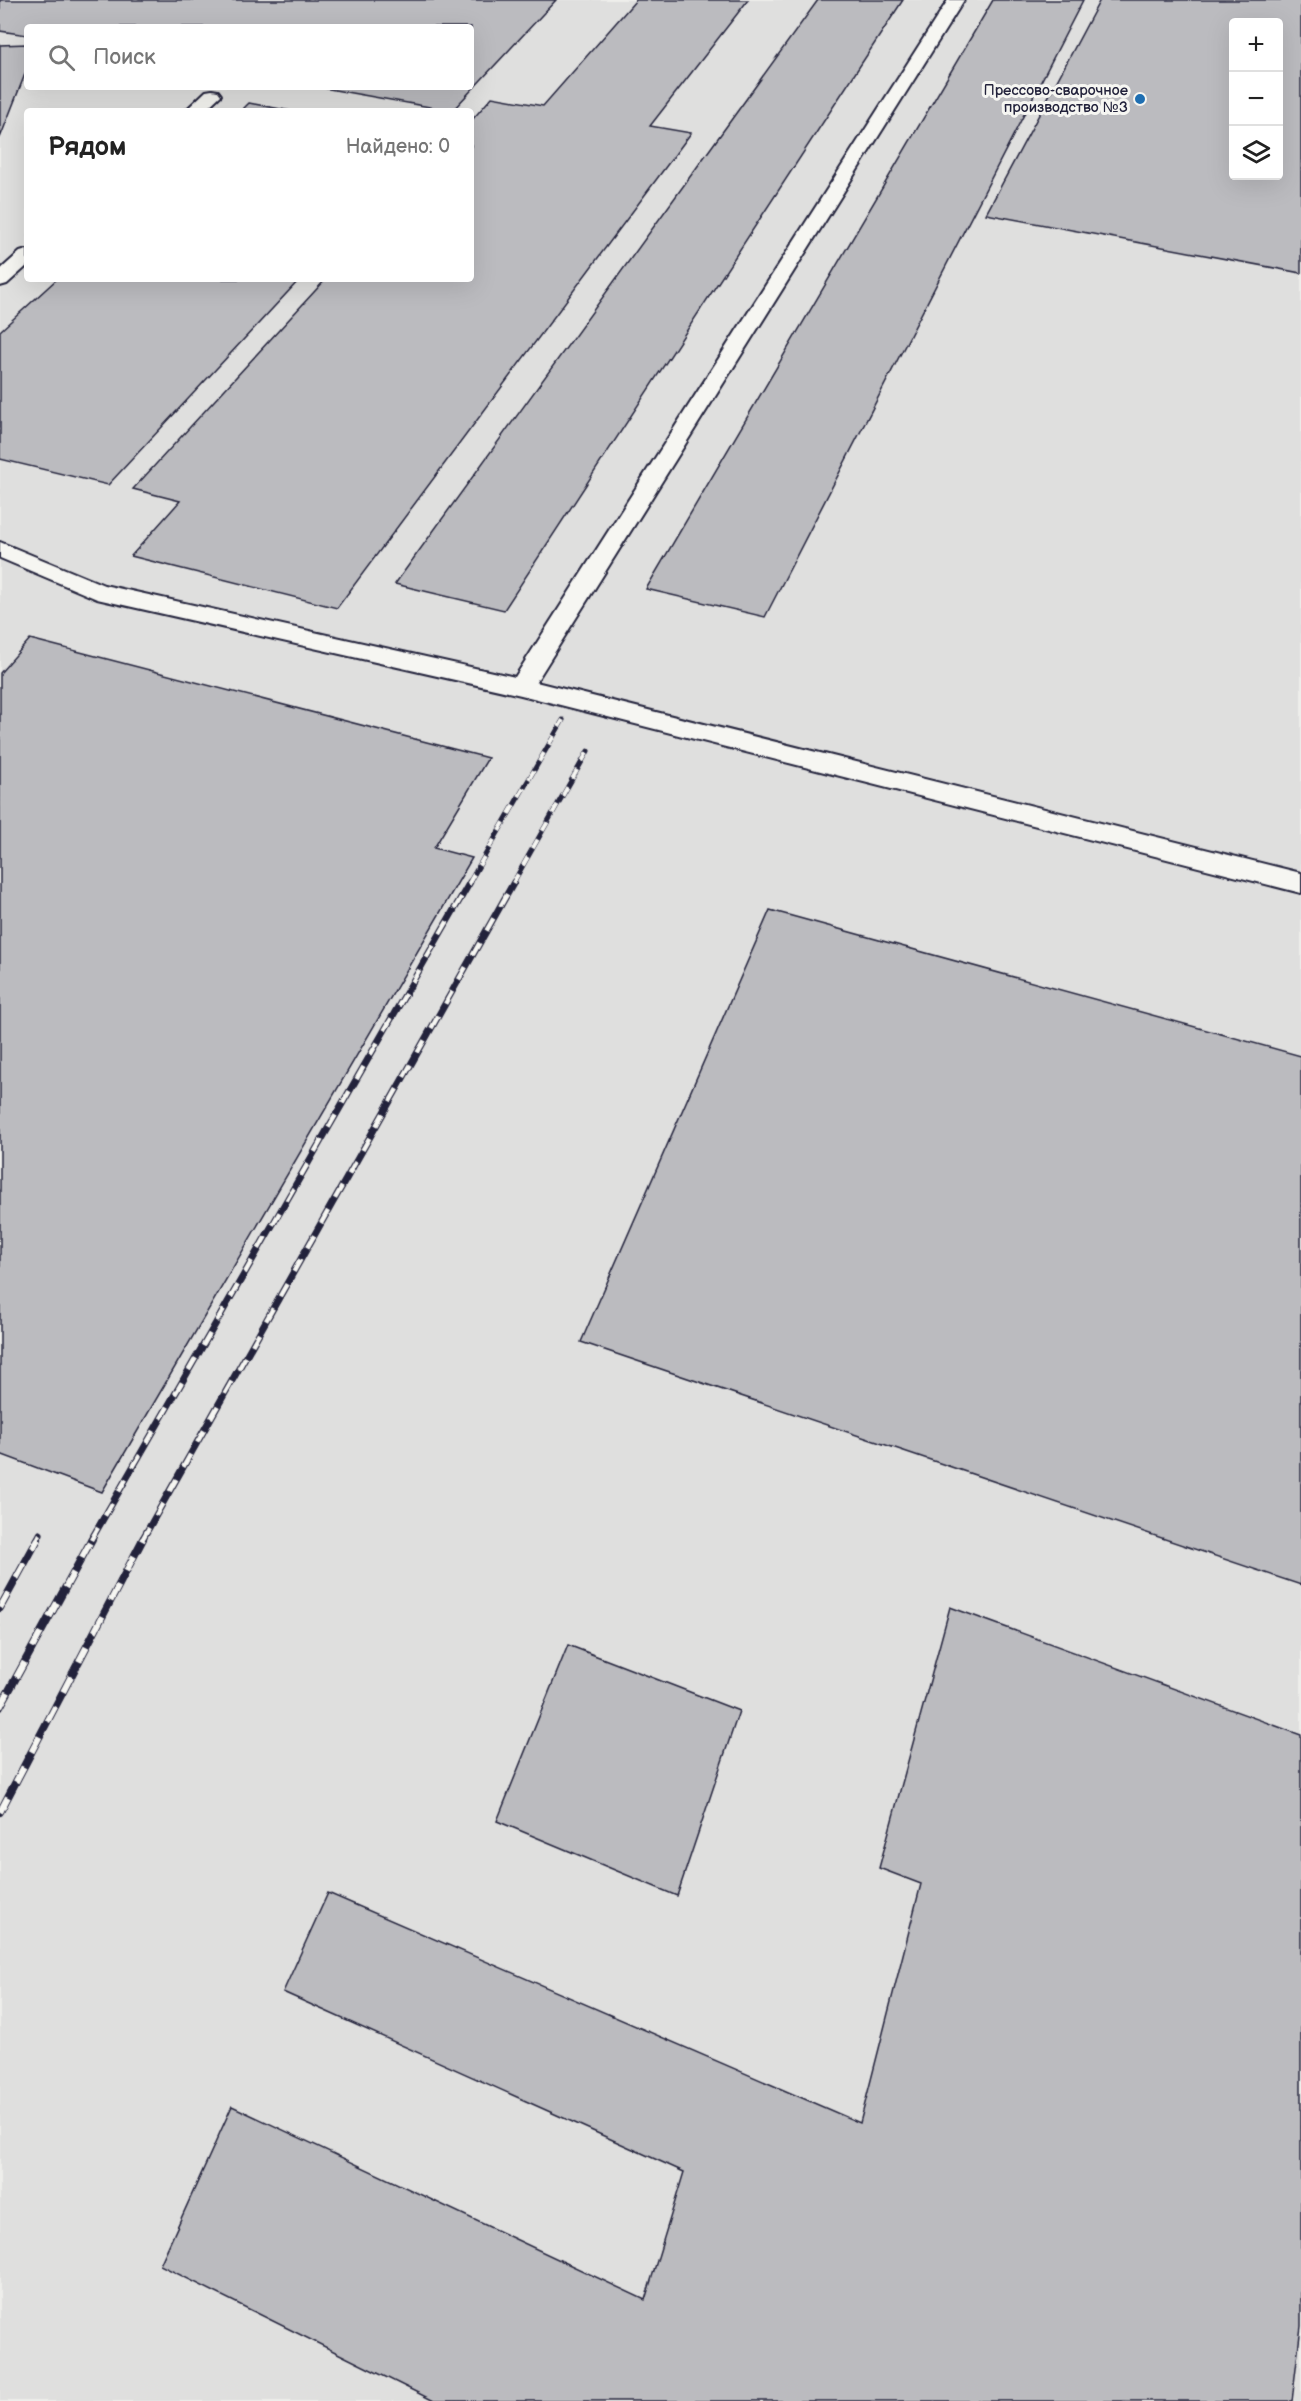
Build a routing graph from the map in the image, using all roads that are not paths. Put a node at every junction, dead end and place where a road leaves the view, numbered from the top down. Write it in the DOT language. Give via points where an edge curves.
graph roads {
  1 [pos="956,0"];
  2 [pos="212,95"];
  3 [pos="197,108"];
  4 [pos="24,259"];
  5 [pos="0,280"];
  6 [pos="0,549"];
  7 [pos="521,687"];
  8 [pos="1301,883"];
  1 -- 7 [label="lane"];
  2 -- 3 [label="lane"];
  4 -- 5 [label="lane"];
  6 -- 7 [label="lane" via="97,591"];
  7 -- 8 [label="lane"];
}
